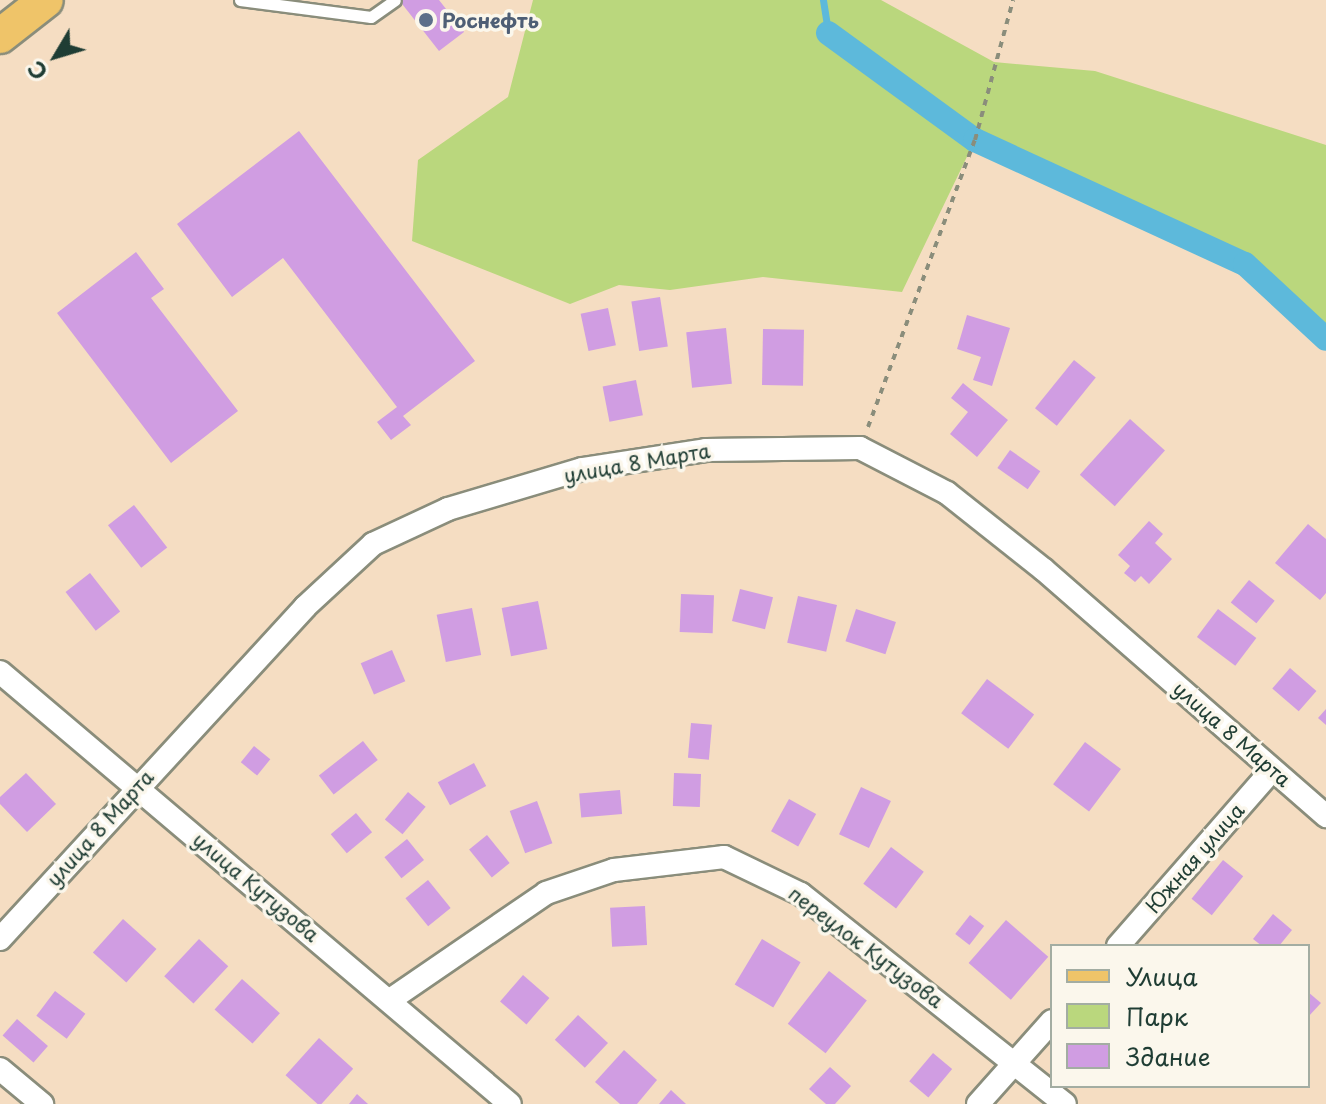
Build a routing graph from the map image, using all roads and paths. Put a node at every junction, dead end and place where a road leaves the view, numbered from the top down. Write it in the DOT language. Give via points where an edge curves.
graph roads {
  1 [pos="46,0"];
  2 [pos="240,0"];
  3 [pos="395,0"];
  4 [pos="1013,0"];
  5 [pos="0,36"];
  6 [pos="860,448"];
  7 [pos="0,672"];
  8 [pos="1272,770"];
  9 [pos="136,787"];
  10 [pos="1326,816"];
  11 [pos="0,939"];
  12 [pos="1120,944"];
  13 [pos="390,1000"];
  14 [pos="1050,1023"];
  15 [pos="1016,1062"];
  16 [pos="0,1069"];
  17 [pos="42,1104"];
  18 [pos="510,1104"];
  19 [pos="978,1104"];
  20 [pos="1065,1104"];
  1 -- 5 [label="main road"];
  2 -- 3 [label="lane" via="371,17"];
  4 -- 6 [label="path" via="975,140"];
  6 -- 8 [label="street, улица 8 Марта" via="947,493 1043,569"];
  6 -- 9 [label="street, улица 8 Марта" via="706,450 582,469 448,509 373,544 305,607"];
  7 -- 9 [label="street, улица Кутузова"];
  8 -- 10 [label="street, улица 8 Марта"];
  8 -- 12 [label="street, Южная улица"];
  9 -- 11 [label="street, улица 8 Марта"];
  9 -- 13 [label="street, улица Кутузова"];
  13 -- 15 [label="street, переулок Кутузова" via="546,893 614,870 724,857 801,894"];
  13 -- 18 [label="street, улица Кутузова"];
  14 -- 15 [label="street"];
  15 -- 19 [label="street"];
  15 -- 20 [label="street, переулок Кутузова"];
  16 -- 17 [label="street"];
}
